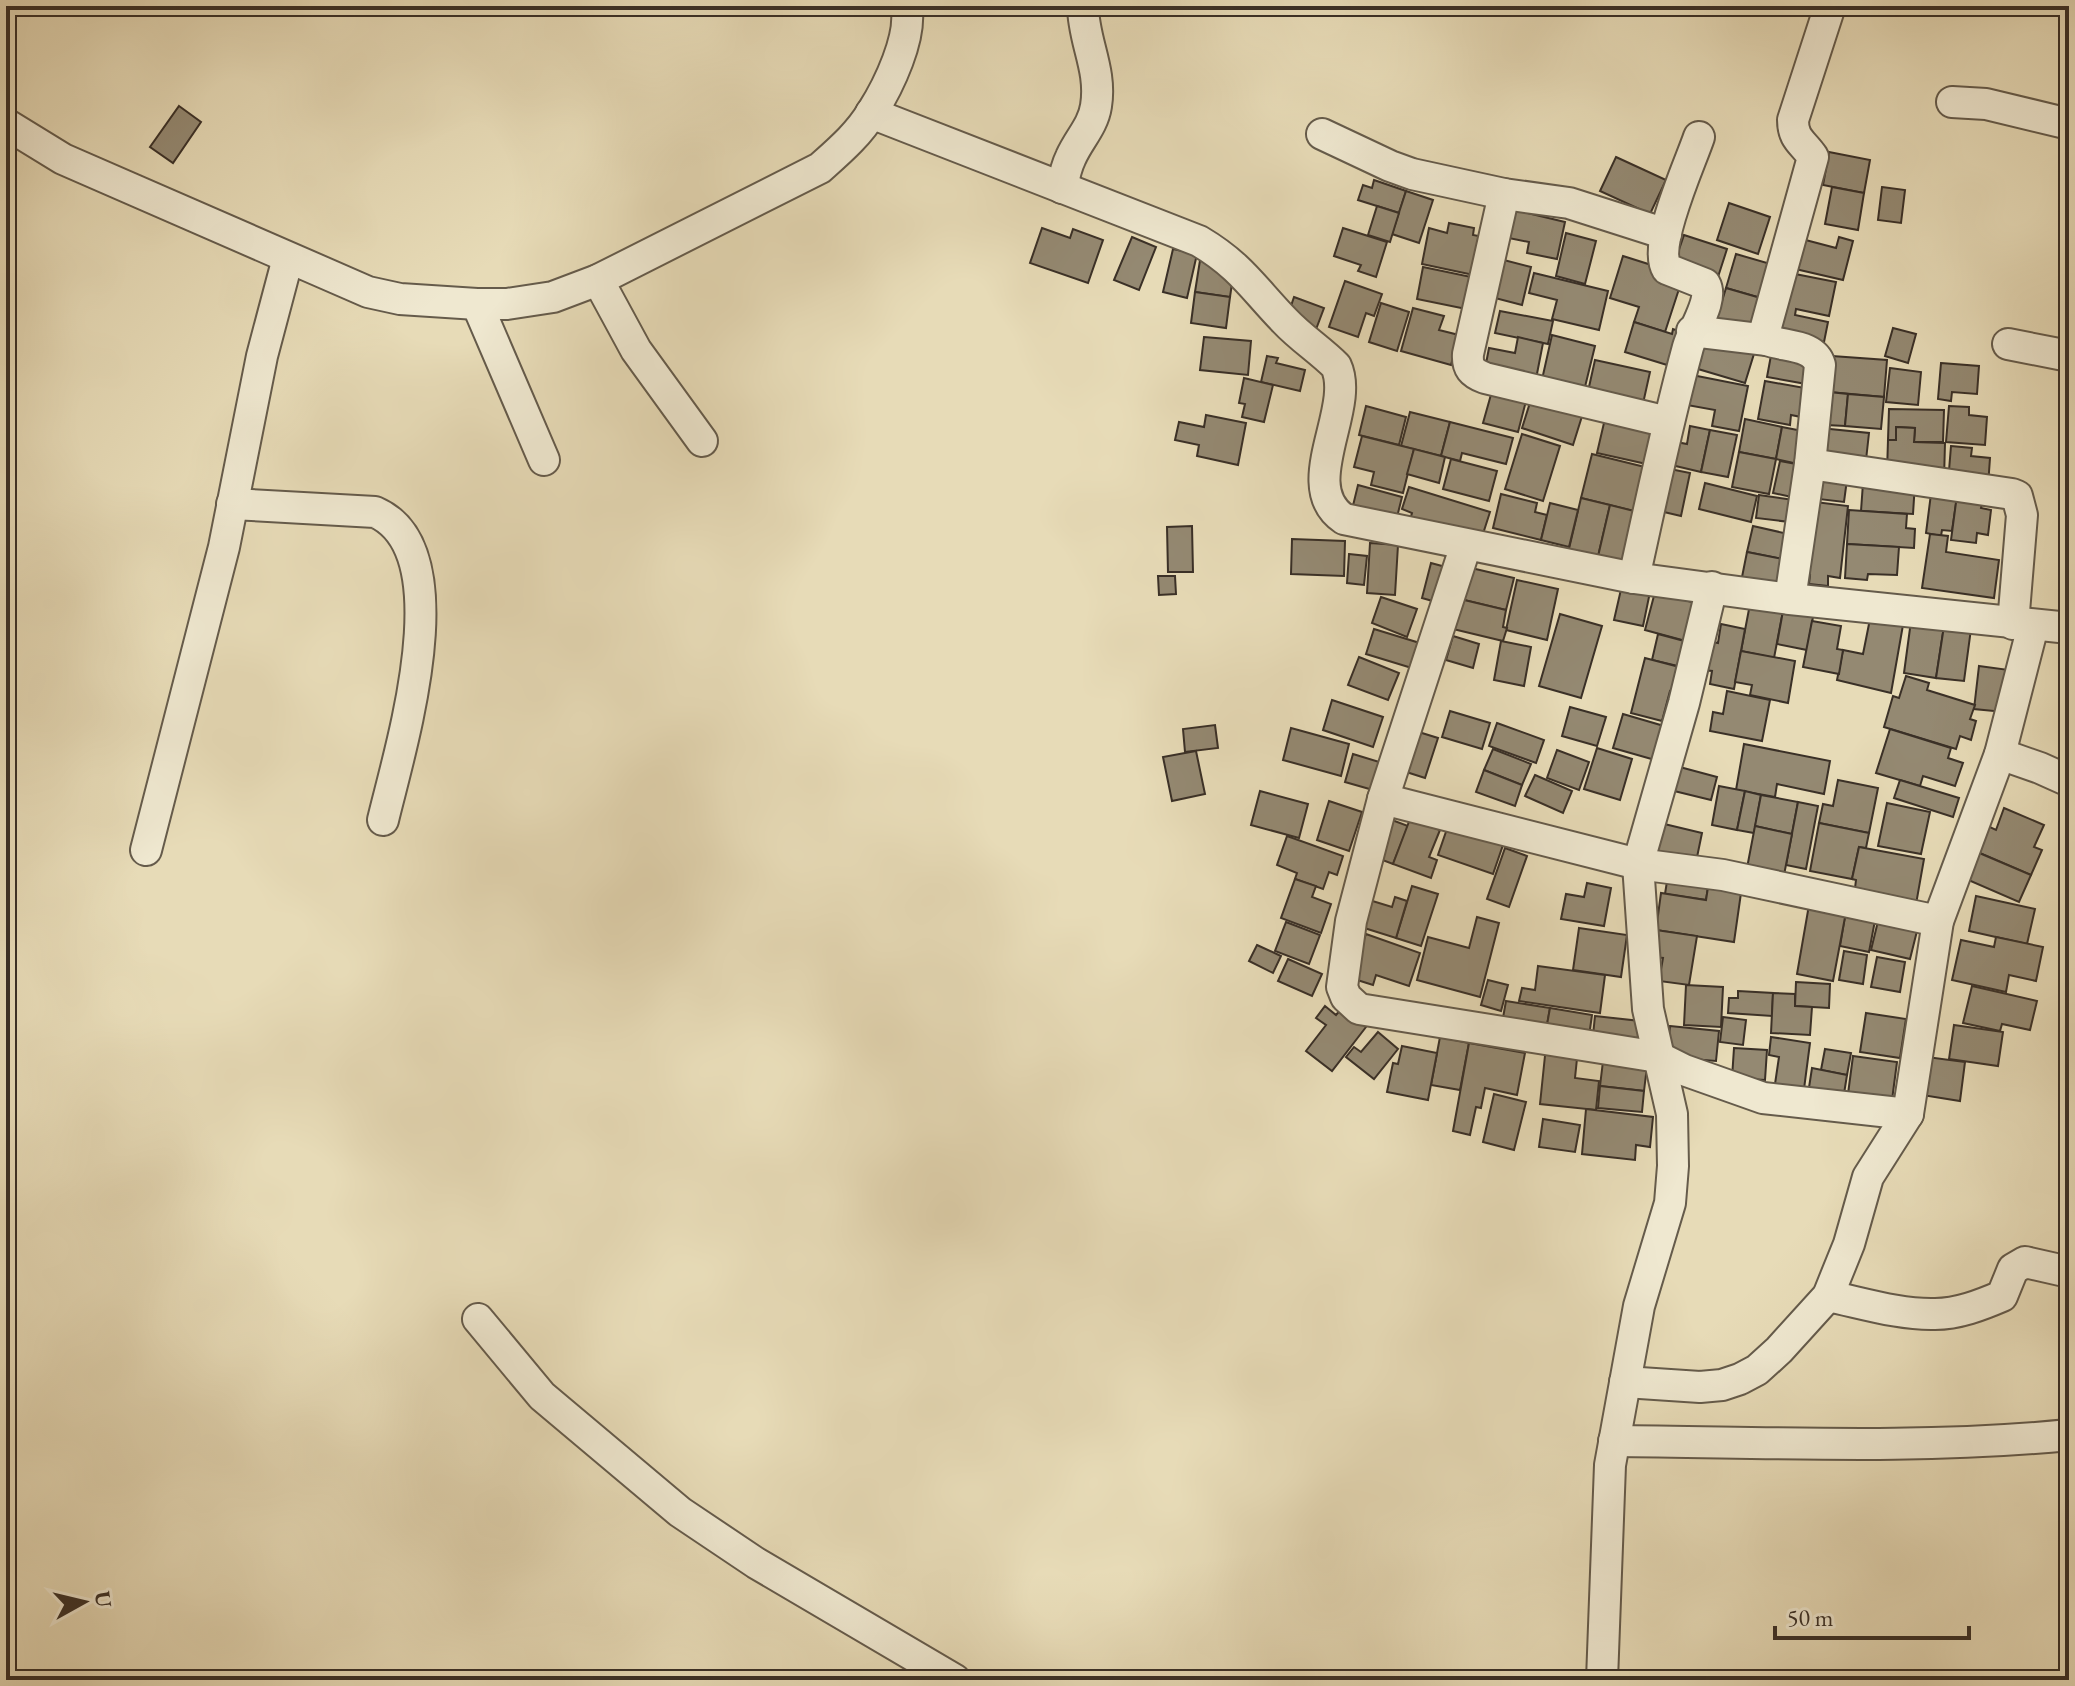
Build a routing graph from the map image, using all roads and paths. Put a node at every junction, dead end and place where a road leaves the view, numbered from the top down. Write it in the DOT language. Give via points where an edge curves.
graph roads {
  1 [pos="906,6"];
  2 [pos="1083,6"];
  3 [pos="1830,6"];
  4 [pos="1952,102"];
  5 [pos="871,113"];
  6 [pos="6,124"];
  7 [pos="2069,124"];
  8 [pos="1322,134"];
  9 [pos="1699,137"];
  10 [pos="1062,188"];
  11 [pos="1504,194"];
  12 [pos="1666,234"];
  13 [pos="288,258"];
  14 [pos="598,280"];
  15 [pos="477,304"];
  16 [pos="1692,331"];
  17 [pos="1767,340"];
  18 [pos="2008,344"];
  19 [pos="2069,356"];
  20 [pos="1668,422"];
  21 [pos="702,441"];
  22 [pos="544,460"];
  23 [pos="1810,464"];
  24 [pos="232,504"];
  25 [pos="1466,545"];
  26 [pos="1634,578"];
  27 [pos="1712,587"];
  28 [pos="1790,599"];
  29 [pos="2023,625"];
  30 [pos="2069,628"];
  31 [pos="2000,754"];
  32 [pos="2069,781"];
  33 [pos="1383,799"];
  34 [pos="383,820"];
  35 [pos="146,850"];
  36 [pos="1638,864"];
  37 [pos="1938,921"];
  38 [pos="1658,1057"];
  39 [pos="1908,1114"];
  40 [pos="2069,1272"];
  41 [pos="1828,1296"];
  42 [pos="478,1319"];
  43 [pos="1625,1382"];
  44 [pos="2069,1435"];
  45 [pos="1614,1441"];
  46 [pos="955,1680"];
  47 [pos="1602,1680"];
  1 -- 5 [label="street" via="899,56"];
  2 -- 10 [label="street" via="1095,62 1097,105 1071,156"];
  3 -- 17 [label="street" via="1793,120 1798,142 1813,157 1765,325"];
  4 -- 7 [label="street" via="1986,104"];
  5 -- 10 [label="street"];
  5 -- 14 [label="street" via="820,168"];
  6 -- 13 [label="street" via="63,159"];
  8 -- 11 [label="street" via="1412,174"];
  9 -- 12 [label="street"];
  10 -- 25 [label="street" via="1199,241 1222,255 1336,366 1342,389 1325,479 1335,513"];
  11 -- 12 [label="street" via="1569,203"];
  11 -- 20 [label="street" via="1468,354 1470,369 1485,378"];
  12 -- 16 [label="street" via="1662,255 1667,269 1707,286 1707,303"];
  13 -- 15 [label="street" via="368,292"];
  13 -- 24 [label="street"];
  14 -- 15 [label="street" via="553,297"];
  14 -- 21 [label="street" via="636,350"];
  15 -- 22 [label="street"];
  16 -- 17 [label="street"];
  16 -- 20 [label="street"];
  17 -- 23 [label="street" via="1818,357"];
  18 -- 19 [label="street"];
  20 -- 26 [label="street"];
  23 -- 28 [label="street"];
  23 -- 29 [label="street" via="2017,496 2022,515"];
  24 -- 34 [label="street" via="375,512 396,526 409,550 422,621 413,696"];
  24 -- 35 [label="street"];
  25 -- 26 [label="street"];
  25 -- 33 [label="street"];
  26 -- 27 [label="street"];
  27 -- 28 [label="street"];
  27 -- 36 [label="street"];
  28 -- 29 [label="street"];
  29 -- 30 [label="street"];
  29 -- 31 [label="street"];
  31 -- 32 [label="street"];
  31 -- 37 [label="street"];
  33 -- 36 [label="street"];
  33 -- 38 [label="street" via="1351,921 1342,979 1355,1006"];
  36 -- 37 [label="street" via="1723,875"];
  36 -- 38 [label="street" via="1648,1009"];
  37 -- 39 [label="street"];
  38 -- 39 [label="street" via="1763,1098"];
  38 -- 43 [label="street" via="1672,1114 1670,1203 1639,1306"];
  39 -- 41 [label="street" via="1868,1177"];
  40 -- 41 [label="street" via="2025,1262 2013,1269 2002,1296 1934,1314"];
  41 -- 43 [label="street" via="1779,1350 1740,1379 1700,1387"];
  42 -- 46 [label="street" via="542,1396 680,1512"];
  43 -- 45 [label="street"];
  44 -- 45 [label="street" via="1896,1444"];
  45 -- 47 [label="street"];
}
